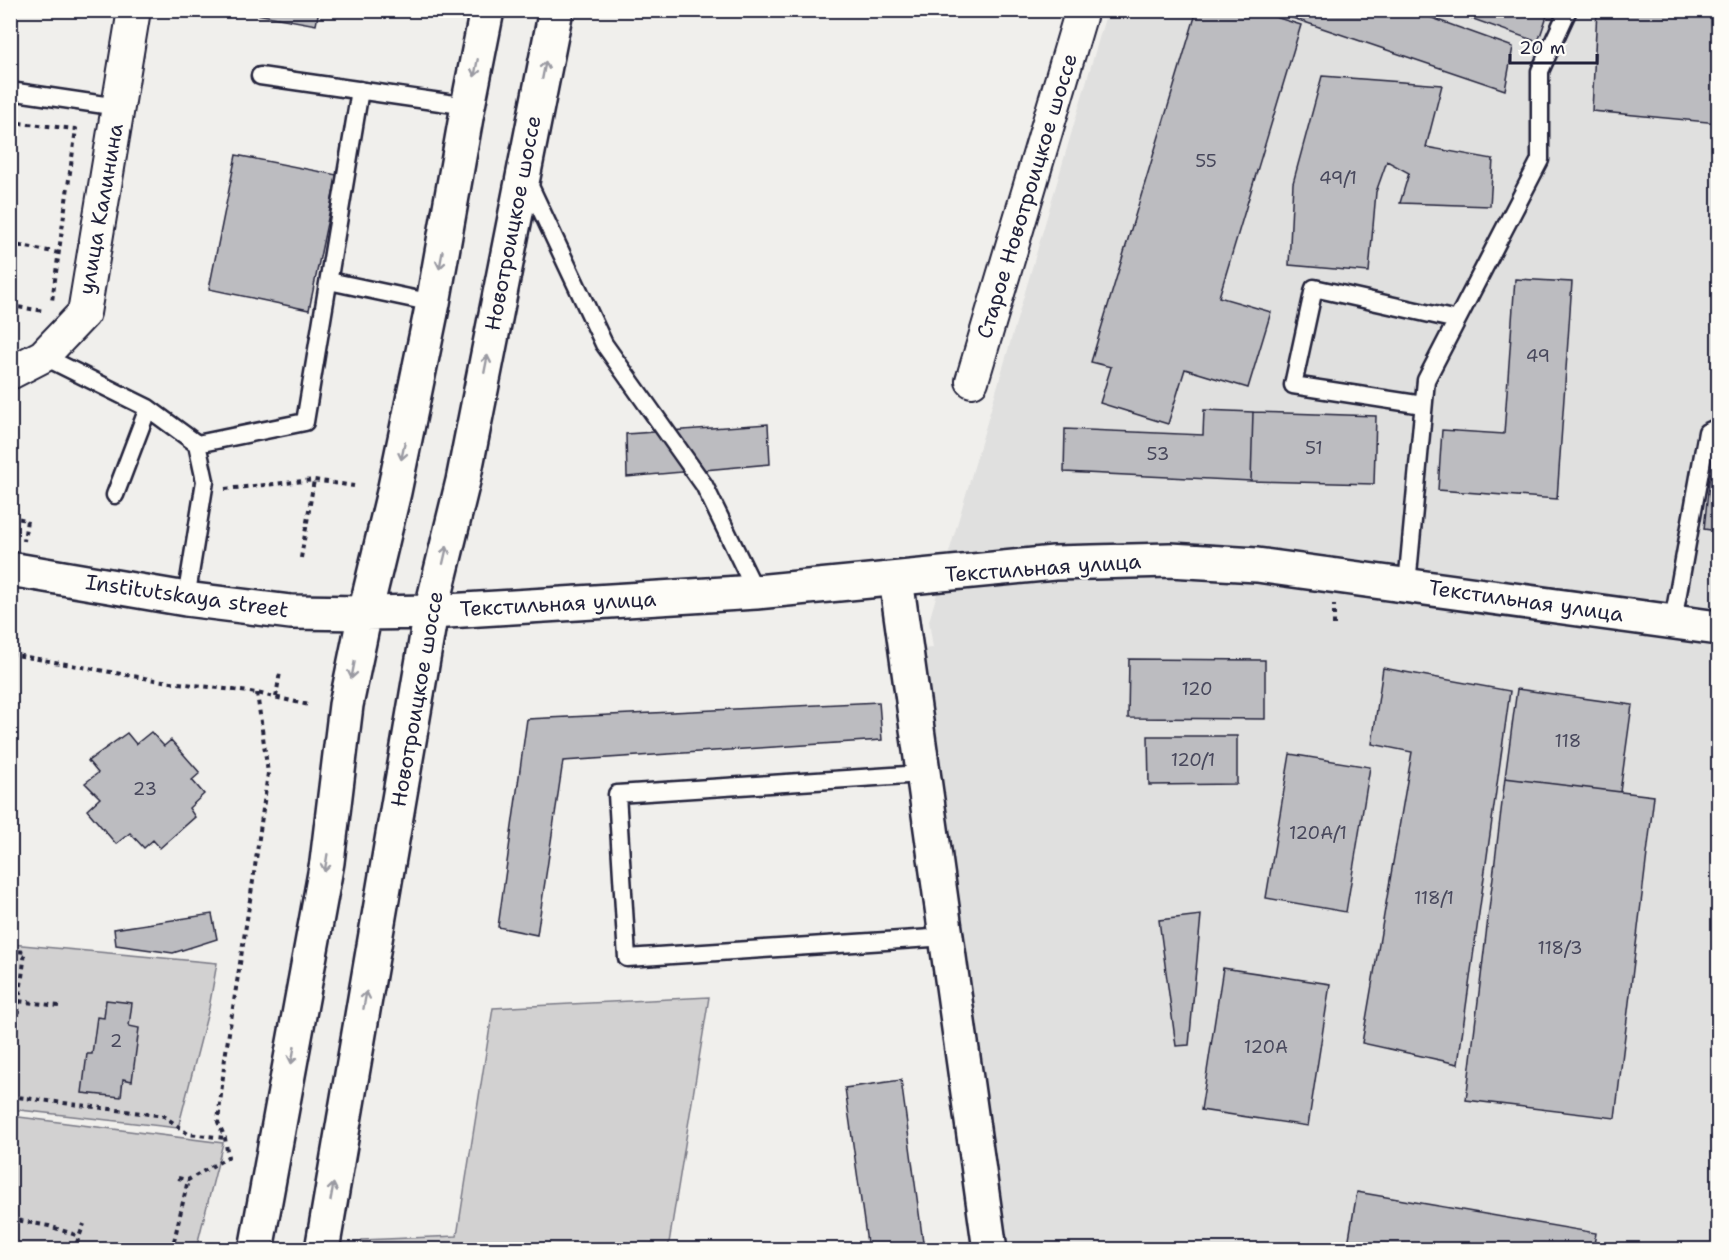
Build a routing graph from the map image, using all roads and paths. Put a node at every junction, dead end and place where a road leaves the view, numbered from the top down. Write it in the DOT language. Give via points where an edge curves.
graph roads {
  1 [pos="134,10"];
  2 [pos="487,10"];
  3 [pos="556,10"];
  4 [pos="1082,10"];
  5 [pos="1568,10"];
  6 [pos="260,76"];
  7 [pos="360,90"];
  8 [pos="10,91"];
  9 [pos="468,106"];
  10 [pos="118,107"];
  11 [pos="10,122"];
  12 [pos="523,173"];
  13 [pos="10,244"];
  14 [pos="59,253"];
  15 [pos="329,281"];
  16 [pos="433,303"];
  17 [pos="10,306"];
  18 [pos="1457,320"];
  19 [pos="43,356"];
  20 [pos="10,373"];
  21 [pos="972,381"];
  22 [pos="1424,405"];
  23 [pos="148,408"];
  24 [pos="1719,427"];
  25 [pos="197,444"];
  26 [pos="314,480"];
  27 [pos="354,486"];
  28 [pos="204,492"];
  29 [pos="115,495"];
  30 [pos="301,558"];
  31 [pos="10,569"];
  32 [pos="896,579"];
  33 [pos="1407,585"];
  34 [pos="756,592"];
  35 [pos="186,599"];
  36 [pos="431,612"];
  37 [pos="364,613"];
  38 [pos="1673,621"];
  39 [pos="1719,628"];
  40 [pos="10,654"];
  41 [pos="280,672"];
  42 [pos="257,693"];
  43 [pos="276,697"];
  44 [pos="309,705"];
  45 [pos="10,719"];
  46 [pos="10,744"];
  47 [pos="922,774"];
  48 [pos="947,937"];
  49 [pos="10,950"];
  50 [pos="10,1000"];
  51 [pos="19,1001"];
  52 [pos="59,1006"];
  53 [pos="10,1077"];
  54 [pos="10,1096"];
  55 [pos="225,1138"];
  56 [pos="178,1178"];
  57 [pos="188,1180"];
  58 [pos="10,1219"];
  59 [pos="84,1224"];
  60 [pos="79,1236"];
  61 [pos="75,1245"];
  62 [pos="71,1250"];
  63 [pos="85,1250"];
  64 [pos="172,1250"];
  65 [pos="256,1250"];
  66 [pos="322,1250"];
  67 [pos="990,1250"];
  1 -- 10 [label="street, улица Калинина"];
  2 -- 9 [label="main road, one-way"];
  12 -- 3 [label="main road, Новотроицкое шоссе, one-way"];
  4 -- 21 [label="street, Старое Новотроицкое шоссе"];
  5 -- 18 [label="lane" via="1540,71 1540,160"];
  6 -- 7 [label="lane"];
  7 -- 9 [label="lane"];
  7 -- 15 [label="lane"];
  8 -- 10 [label="lane"];
  9 -- 16 [label="main road, one-way"];
  10 -- 19 [label="street, улица Калинина" via="84,313"];
  11 -- 14 [label="path" via="76,129"];
  12 -- 34 [label="lane" via="604,344 704,486"];
  36 -- 12 [label="main road, Новотроицкое шоссе, one-way" via="463,481"];
  13 -- 14 [label="path"];
  14 -- 17 [label="path" via="51,312"];
  15 -- 16 [label="lane"];
  15 -- 25 [label="lane" via="305,422"];
  16 -- 37 [label="main road, one-way"];
  18 -- 22 [label="lane" via="1426,380"];
  18 -- 22 [label="lane" via="1314,288 1293,386"];
  19 -- 20 [label="street, улица Калинина"];
  19 -- 23 [label="lane"];
  22 -- 33 [label="lane"];
  23 -- 25 [label="lane"];
  23 -- 29 [label="lane"];
  24 -- 38 [label="lane" via="1707,432"];
  25 -- 28 [label="lane"];
  26 -- 27 [label="path"];
  26 -- 28 [label="path"];
  26 -- 30 [label="path"];
  28 -- 35 [label="lane"];
  31 -- 35 [label="main road, Institutskaya street"];
  32 -- 33 [label="main road, Текстильная улица" via="1054,563 1170,560 1257,565"];
  32 -- 34 [label="main road, Текстильная улица"];
  32 -- 47 [label="main road"];
  33 -- 38 [label="main road, Текстильная улица"];
  34 -- 36 [label="main road, Текстильная улица"];
  35 -- 37 [label="main road, Institutskaya street" via="291,612"];
  36 -- 37 [label="main road, Текстильная улица"];
  66 -- 36 [label="main road, Новотроицкое шоссе, one-way"];
  37 -- 65 [label="main road, one-way" via="346,705 327,862"];
  38 -- 39 [label="main road, Текстильная улица"];
  40 -- 42 [label="path" via="155,680"];
  41 -- 43 [label="path"];
  42 -- 43 [label="path"];
  42 -- 55 [label="path" via="268,774 225,1058 218,1122"];
  43 -- 44 [label="path"];
  45 -- 46 [label="path"];
  47 -- 48 [label="main road"];
  47 -- 48 [label="lane" via="616,794 627,958"];
  48 -- 67 [label="main road"];
  49 -- 51 [label="path" via="25,952"];
  50 -- 51 [label="path"];
  51 -- 52 [label="path"];
  51 -- 53 [label="path"];
  54 -- 55 [label="path" via="164,1116 188,1134"];
  55 -- 57 [label="path" via="228,1157"];
  56 -- 57 [label="path"];
  57 -- 64 [label="path"];
  58 -- 60 [label="path"];
  59 -- 60 [label="path"];
  60 -- 61 [label="path"];
  61 -- 62 [label="path"];
  61 -- 63 [label="path"];
}
